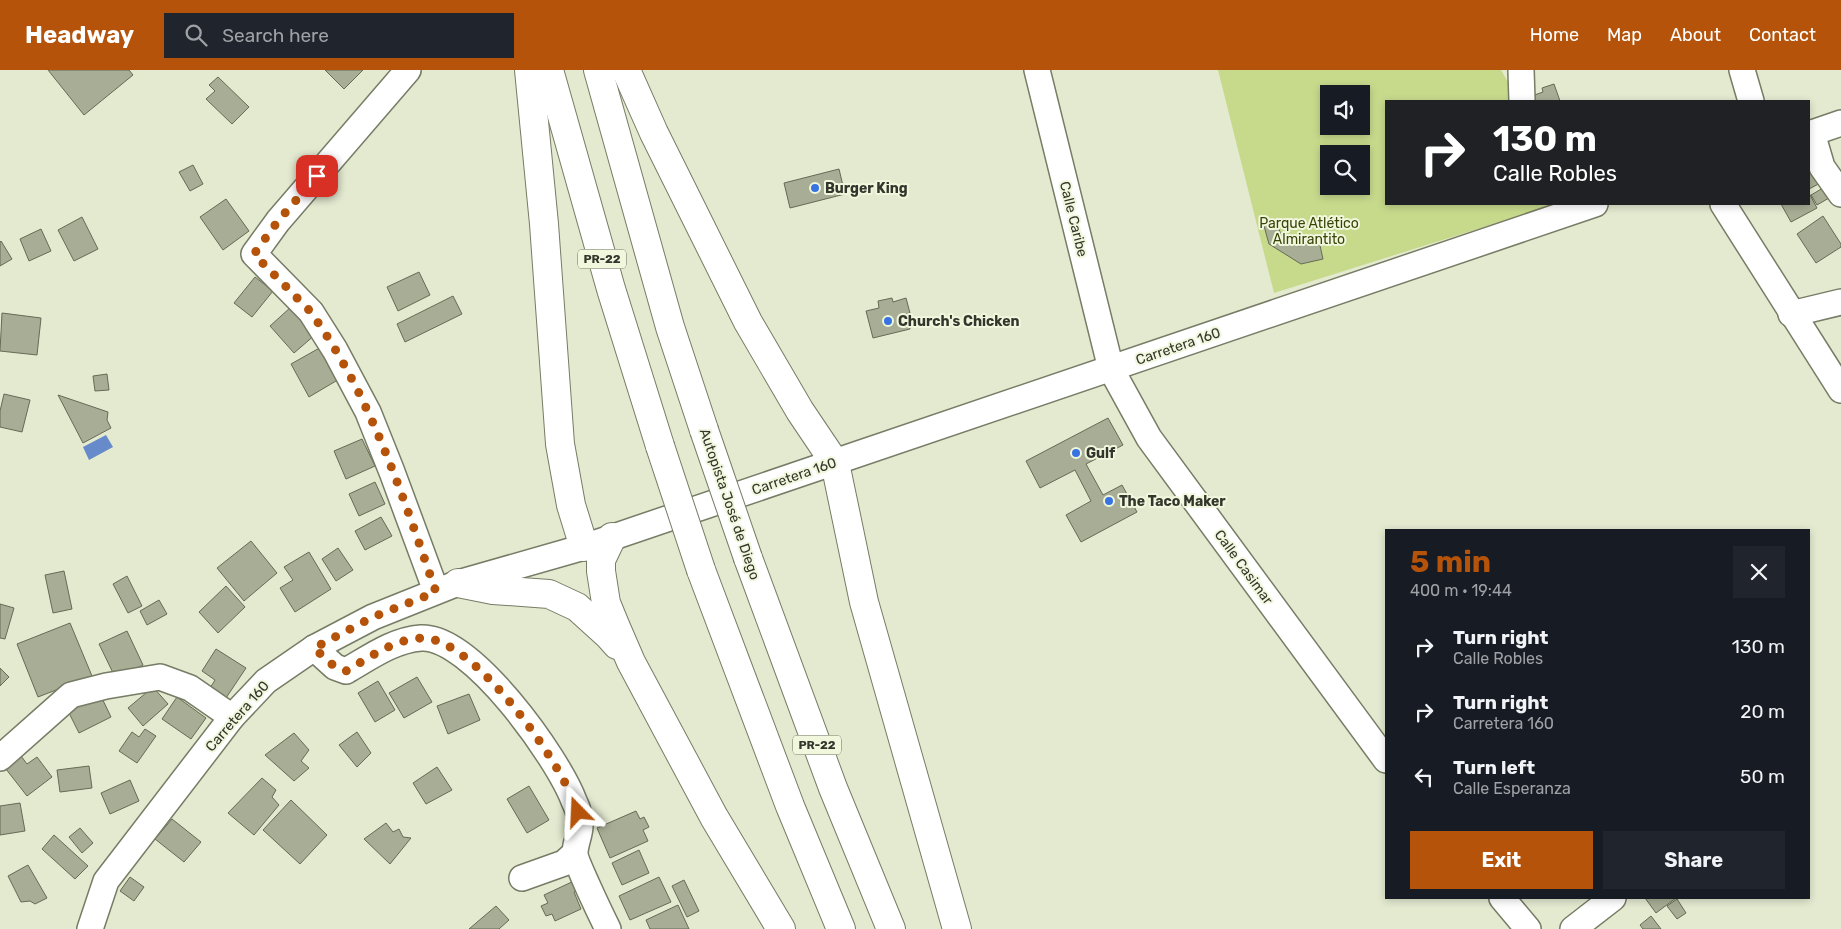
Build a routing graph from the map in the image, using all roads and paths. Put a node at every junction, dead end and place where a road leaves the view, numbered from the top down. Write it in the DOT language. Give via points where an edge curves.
graph roads {
  1 [pos="408,70"];
  2 [pos="529,70"];
  3 [pos="549,70"];
  4 [pos="598,70"];
  5 [pos="626,70"];
  6 [pos="1037,70"];
  7 [pos="1521,70"];
  8 [pos="1742,70"];
  9 [pos="1522,100"];
  10 [pos="1751,100"];
  11 [pos="1841,123"];
  12 [pos="1810,133"];
  13 [pos="1841,194"];
  14 [pos="1587,205"];
  15 [pos="1725,205"];
  16 [pos="1841,302"];
  17 [pos="1792,314"];
  18 [pos="1111,369"];
  19 [pos="1841,390"];
  20 [pos="835,463"];
  21 [pos="612,537"];
  22 [pos="584,547"];
  23 [pos="447,588"];
  24 [pos="314,648"];
  25 [pos="631,662"];
  26 [pos="232,717"];
  27 [pos="0,758"];
  28 [pos="1385,759"];
  29 [pos="574,854"];
  30 [pos="522,878"];
  31 [pos="1503,899"];
  32 [pos="1612,899"];
  33 [pos="90,929"];
  34 [pos="608,929"];
  35 [pos="781,929"];
  36 [pos="841,929"];
  37 [pos="891,929"];
  38 [pos="957,929"];
  39 [pos="1528,929"];
  40 [pos="1573,929"];
  1 -- 23 [label="street" via="278,221 254,254 311,312 336,350 368,412 412,524"];
  2 -- 22 [label="highway" via="560,444 570,505"];
  3 -- 36 [label="highway, PR-22, bridge" via="611,289 701,570 790,806"];
  4 -- 37 [label="highway, Autopista José de Diego / PR-22, bridge" via="670,327 704,430 833,788"];
  5 -- 20 [label="highway" via="748,322"];
  6 -- 18 [label="street, Calle Caribe"];
  7 -- 9 [label="street"];
  8 -- 10 [label="street"];
  11 -- 12 [label="street"];
  12 -- 13 [label="street" via="1822,167"];
  14 -- 18 [label="street, Carretera 160"];
  15 -- 17 [label="street"];
  16 -- 17 [label="street"];
  17 -- 19 [label="street"];
  18 -- 20 [label="street, Carretera 160"];
  18 -- 28 [label="street, Calle Casimar" via="1149,438"];
  20 -- 21 [label="street, Carretera 160"];
  20 -- 38 [label="highway" via="864,602"];
  21 -- 22 [label="street, Carretera 160"];
  21 -- 25 [label="highway" via="601,560 602,582 606,602"];
  22 -- 23 [label="street, Carretera 160"];
  23 -- 24 [label="street, Carretera 160" via="373,617"];
  23 -- 25 [label="highway" via="549,594 577,607"];
  24 -- 26 [label="street, Carretera 160" via="266,681"];
  24 -- 29 [label="street" via="335,667 346,671 402,642 423,638 440,641 462,654 507,698 564,778 580,823"];
  25 -- 35 [label="highway" via="714,818"];
  26 -- 27 [label="street" via="190,688 160,678 106,686 71,695"];
  26 -- 33 [label="street, Carretera 160" via="106,881"];
  29 -- 30 [label="street" via="564,863"];
  29 -- 34 [label="street"];
  31 -- 39 [label="street"];
  32 -- 40 [label="street"];
}
